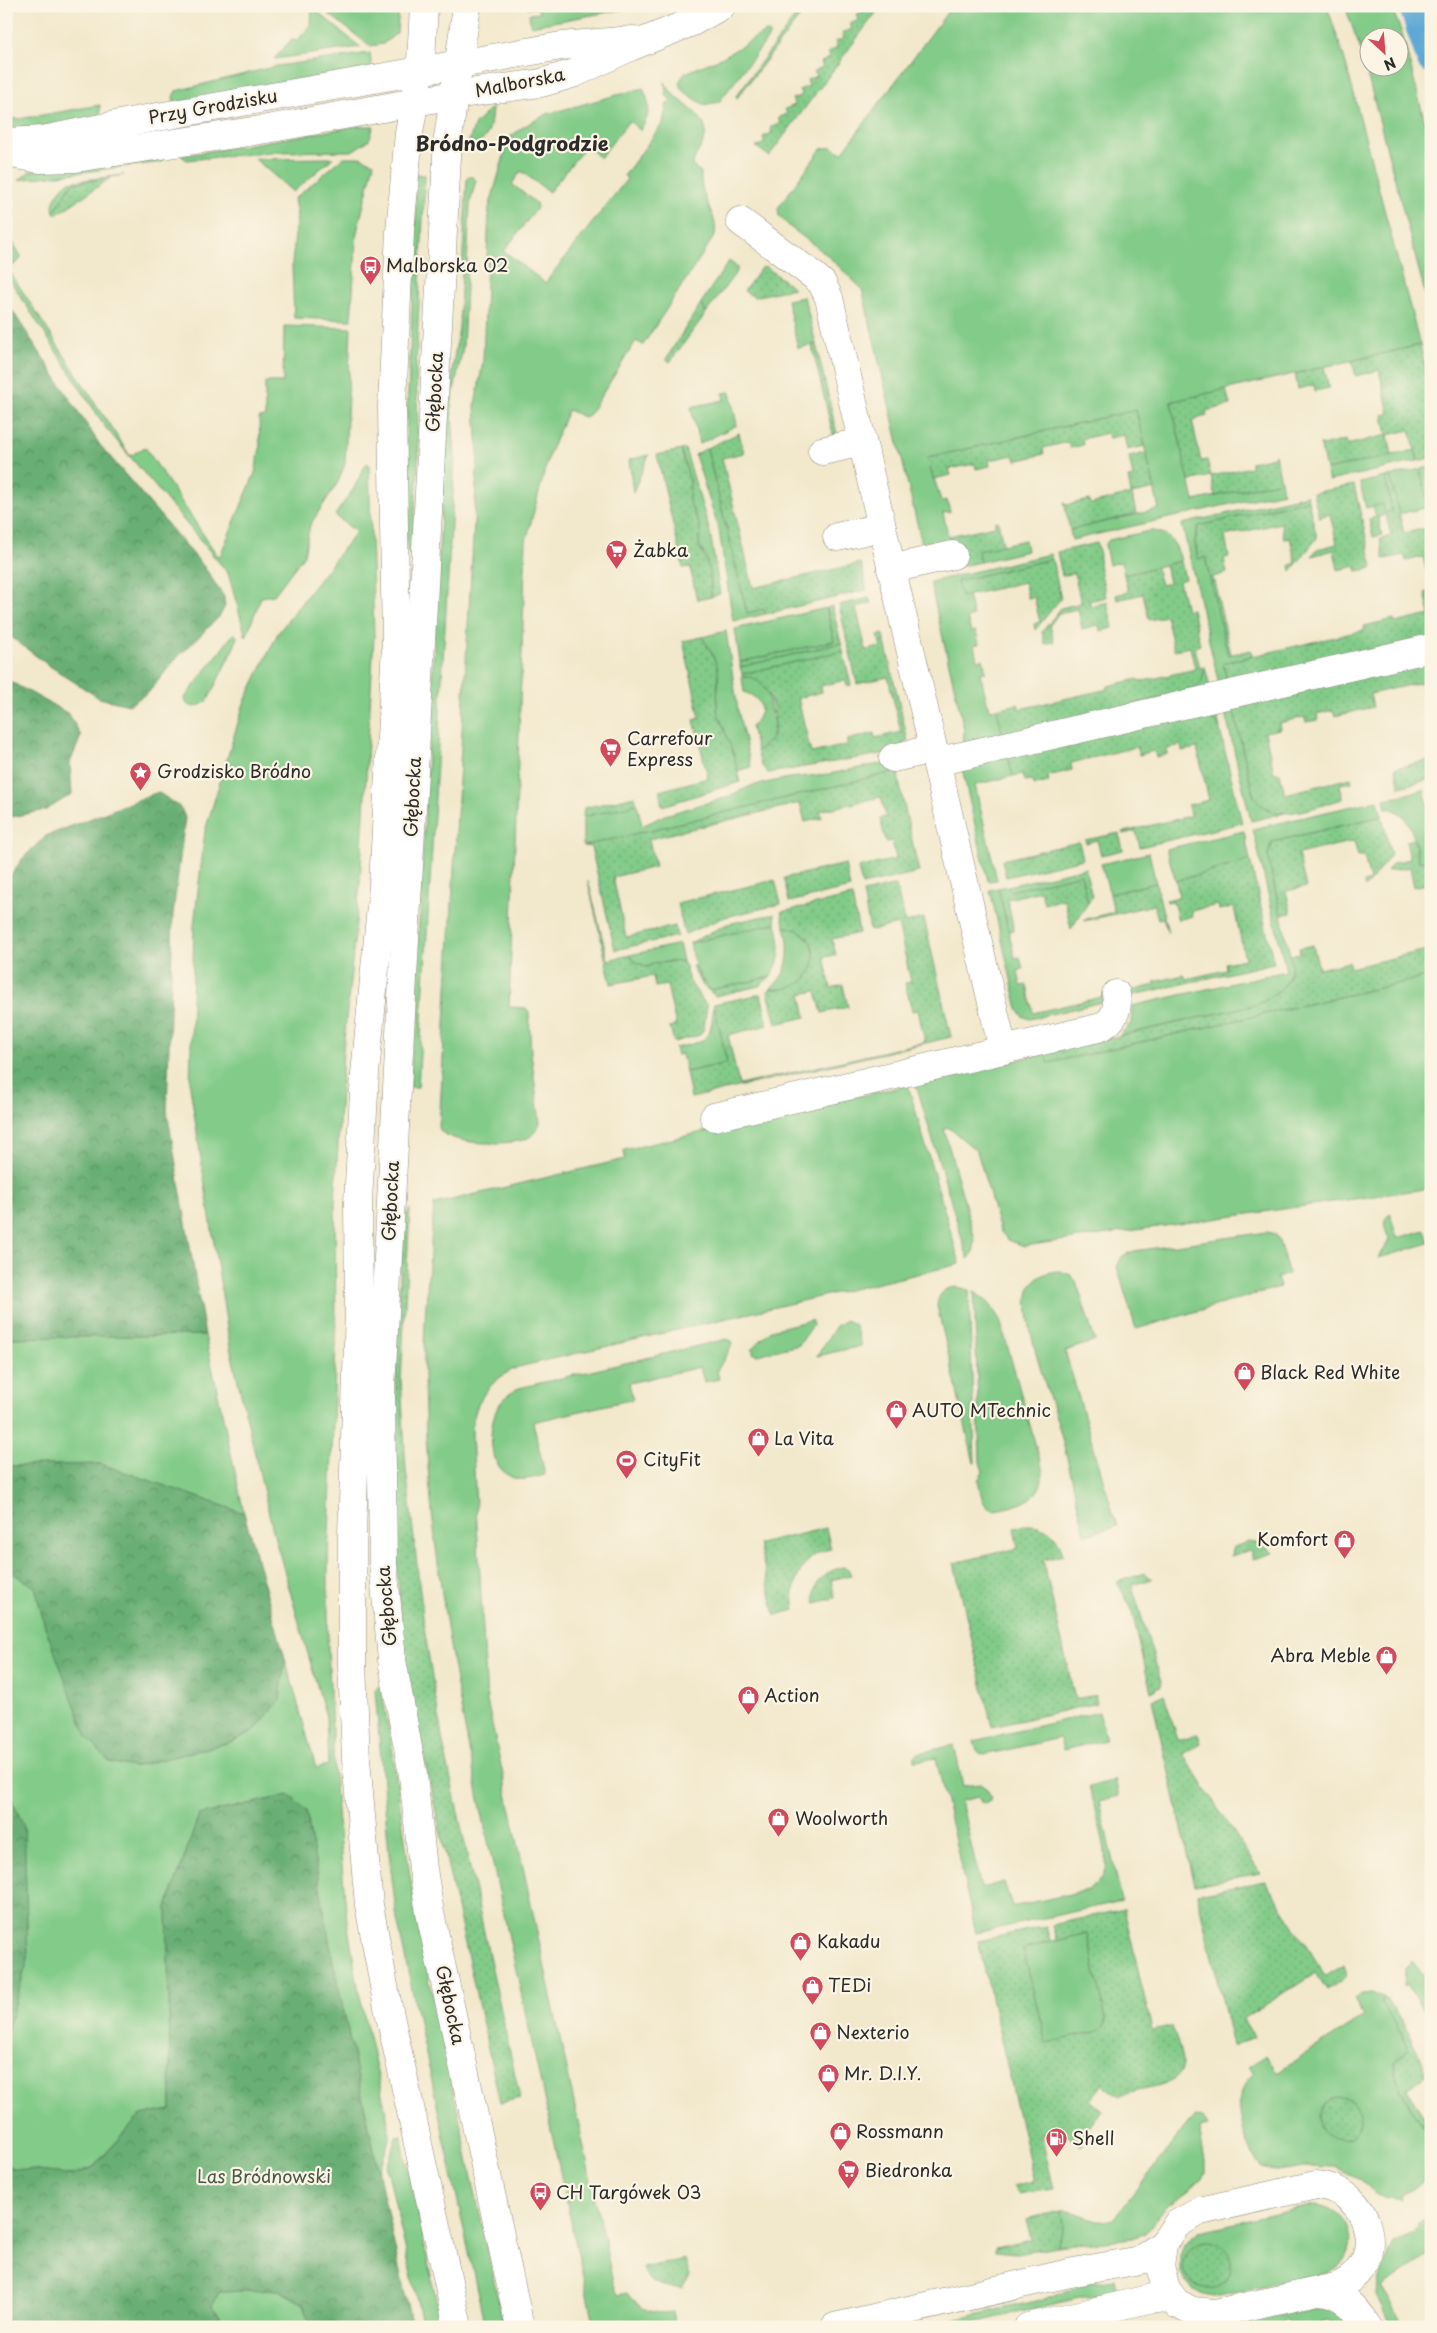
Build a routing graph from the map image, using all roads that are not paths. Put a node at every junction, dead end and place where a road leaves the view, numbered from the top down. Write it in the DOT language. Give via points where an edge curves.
graph roads {
  1 [pos="424,6"];
  2 [pos="467,6"];
  3 [pos="721,6"];
  4 [pos="649,38"];
  5 [pos="459,64"];
  6 [pos="420,71"];
  7 [pos="454,95"];
  8 [pos="415,102"];
  9 [pos="116,125"];
  10 [pos="6,142"];
  11 [pos="6,151"];
  12 [pos="122,151"];
  13 [pos="740,220"];
  14 [pos="862,442"];
  15 [pos="822,451"];
  16 [pos="882,527"];
  17 [pos="837,537"];
  18 [pos="953,555"];
  19 [pos="892,569"];
  20 [pos="1431,648"];
  21 [pos="935,755"];
  22 [pos="894,758"];
  23 [pos="1116,994"];
  24 [pos="1003,1050"];
  25 [pos="714,1117"];
  26 [pos="1163,2244"];
  27 [pos="1361,2268"];
  28 [pos="1319,2291"];
  29 [pos="1178,2305"];
  30 [pos="1366,2323"];
  31 [pos="458,2327"];
  32 [pos="520,2327"];
  33 [pos="835,2327"];
  34 [pos="1028,2327"];
  1 -- 6 [label="street, Głębocka"];
  2 -- 5 [label="street, Głębocka"];
  3 -- 4 [label="street, Malborska" via="692,22"];
  4 -- 5 [label="street, Malborska" via="582,43"];
  4 -- 7 [label="street, Malborska" via="557,79"];
  5 -- 6 [label="street, Malborska"];
  5 -- 7 [label="street, Głębocka"];
  6 -- 8 [label="street, Głębocka"];
  6 -- 9 [label="street, Przy Grodzisku"];
  7 -- 8 [label="street, Malborska"];
  7 -- 32 [label="street, Głębocka" via="448,138 381,1388 382,1516 392,1660 413,1775 426,1893"];
  8 -- 12 [label="street, Przy Grodzisku"];
  8 -- 31 [label="street, Głębocka" via="400,231 392,407 396,645 383,885 366,1065 358,1202 352,1664 356,1759 369,1906"];
  9 -- 10 [label="street, Przy Grodzisku" via="43,140"];
  9 -- 12 [label="street"];
  11 -- 12 [label="street, Przy Grodzisku" via="52,159"];
  13 -- 14 [label="street" via="825,288"];
  14 -- 15 [label="street"];
  14 -- 16 [label="street"];
  16 -- 17 [label="street"];
  16 -- 19 [label="street"];
  18 -- 19 [label="street"];
  19 -- 21 [label="street"];
  20 -- 21 [label="street"];
  21 -- 22 [label="street"];
  21 -- 24 [label="street"];
  23 -- 24 [label="street" via="1115,1016 1103,1026"];
  24 -- 25 [label="street"];
  26 -- 27 [label="street" via="1177,2224 1200,2211 1306,2187 1325,2186 1348,2197 1364,2217 1368,2247"];
  26 -- 29 [label="street" via="1161,2275 1166,2289"];
  26 -- 33 [label="street" via="1140,2260"];
  27 -- 28 [label="street" via="1342,2285"];
  27 -- 30 [label="street" via="1356,2294 1358,2308"];
  28 -- 29 [label="street" via="1216,2313 1192,2311"];
  28 -- 30 [label="street" via="1349,2303"];
  29 -- 34 [label="street" via="1165,2298 1154,2298"];
}
